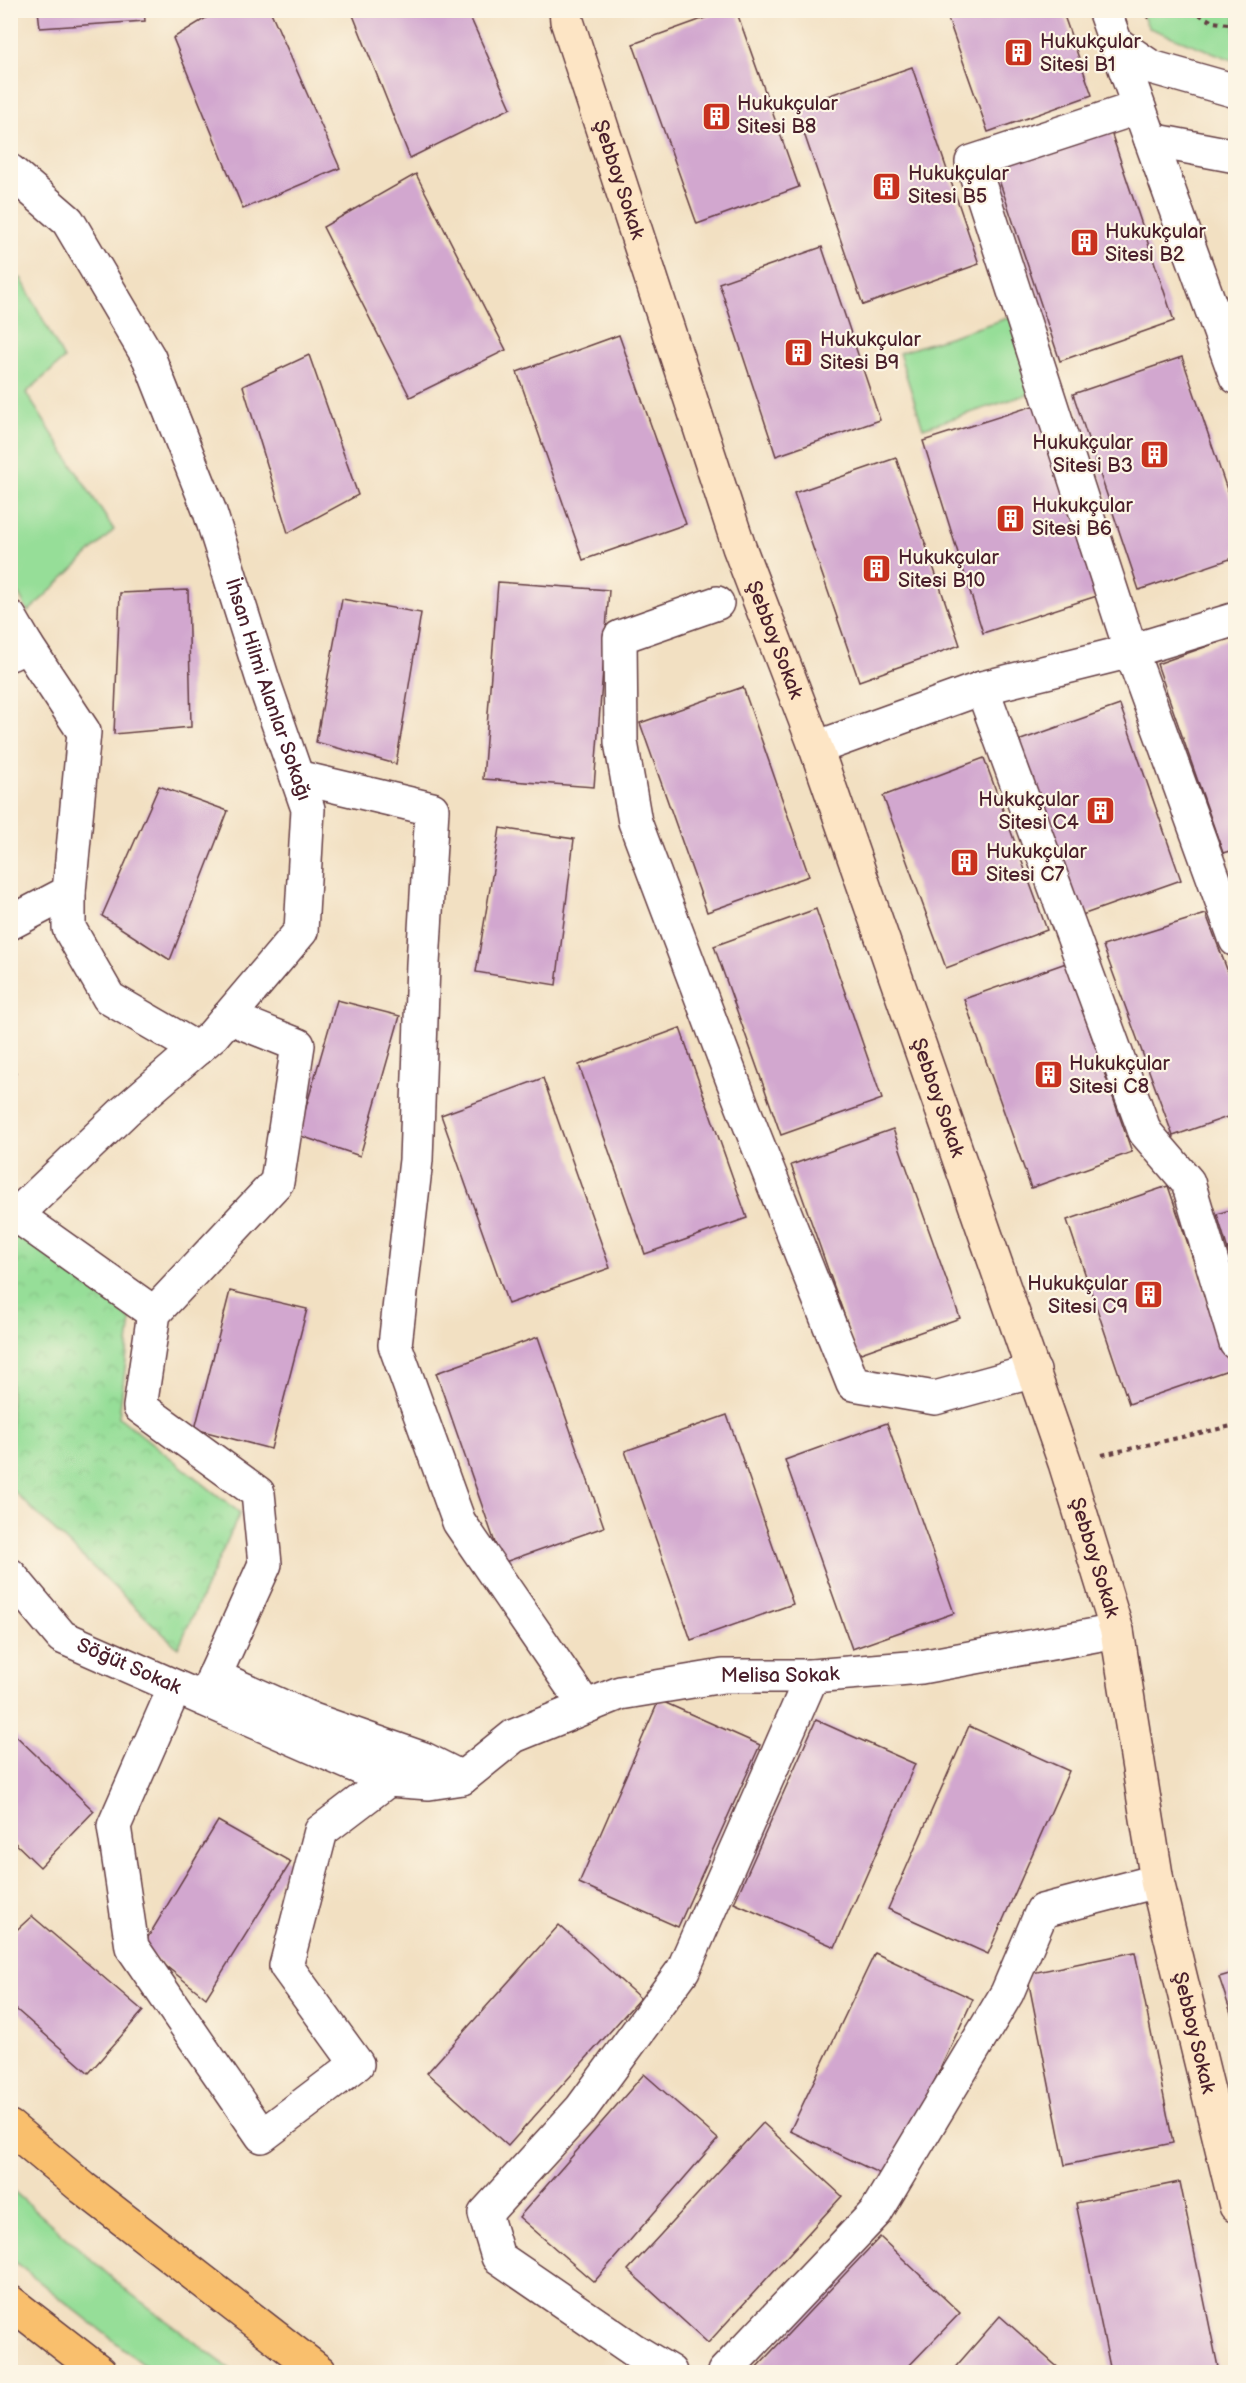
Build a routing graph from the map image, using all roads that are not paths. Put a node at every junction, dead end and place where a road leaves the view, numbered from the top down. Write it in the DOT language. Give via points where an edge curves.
graph roads {
  1 [pos="566,10"];
  2 [pos="1104,10"];
  3 [pos="1117,45"];
  4 [pos="1236,91"];
  5 [pos="1137,108"];
  6 [pos="1150,140"];
  7 [pos="1236,156"];
  8 [pos="10,171"];
  9 [pos="1236,378"];
  10 [pos="717,603"];
  11 [pos="10,617"];
  12 [pos="1236,619"];
  13 [pos="19,650"];
  14 [pos="1131,651"];
  15 [pos="982,688"];
  16 [pos="816,748"];
  17 [pos="297,777"];
  18 [pos="69,892"];
  19 [pos="10,923"];
  20 [pos="1236,940"];
  21 [pos="228,1017"];
  22 [pos="197,1049"];
  23 [pos="13,1218"];
  24 [pos="154,1313"];
  25 [pos="1236,1343"];
  26 [pos="1034,1371"];
  27 [pos="10,1575"];
  28 [pos="1116,1631"];
  29 [pos="812,1676"];
  30 [pos="197,1687"];
  31 [pos="586,1707"];
  32 [pos="462,1778"];
  33 [pos="388,1780"];
  34 [pos="1157,1881"];
  35 [pos="10,2127"];
  36 [pos="1236,2206"];
  37 [pos="10,2302"];
  38 [pos="100,2373"];
  39 [pos="320,2373"];
  40 [pos="670,2373"];
  41 [pos="724,2373"];
  1 -- 16 [label="street, Şebboy Sokak" via="739,547"];
  2 -- 3 [label="street"];
  3 -- 4 [label="street" via="1151,67"];
  3 -- 5 [label="street"];
  5 -- 6 [label="street"];
  5 -- 14 [label="street" via="972,162"];
  6 -- 7 [label="street"];
  6 -- 9 [label="street"];
  8 -- 17 [label="street, İhsan Hilmi Alanlar Sokağı" via="68,221 149,358 210,512"];
  10 -- 26 [label="street" via="620,636 621,742 635,822 853,1384 935,1398"];
  11 -- 13 [label="street"];
  12 -- 14 [label="street"];
  13 -- 18 [label="street" via="84,732"];
  14 -- 15 [label="street"];
  14 -- 20 [label="street"];
  15 -- 16 [label="street"];
  15 -- 25 [label="street" via="1146,1132 1188,1182"];
  16 -- 26 [label="street, Şebboy Sokak"];
  17 -- 21 [label="street, İhsan Hilmi Alanlar Sokağı" via="308,809 301,931"];
  17 -- 31 [label="street" via="432,809 416,1160 395,1345 459,1522"];
  18 -- 19 [label="street"];
  18 -- 22 [label="street" via="69,928 109,998"];
  21 -- 22 [label="street, İhsan Hilmi Alanlar Sokağı"];
  21 -- 24 [label="street" via="298,1046 277,1182"];
  22 -- 23 [label="street, İhsan Hilmi Alanlar Sokağı" via="125,1111"];
  23 -- 24 [label="street"];
  24 -- 30 [label="street" via="140,1407 258,1493 265,1564"];
  26 -- 28 [label="street, Şebboy Sokak"];
  27 -- 30 [label="street, Söğüt Sokak" via="62,1637"];
  28 -- 29 [label="street, Melisa Sokak" via="921,1667"];
  28 -- 34 [label="street, Şebboy Sokak"];
  29 -- 31 [label="street, Melisa Sokak" via="723,1676 620,1693"];
  29 -- 40 [label="street" via="683,1970 581,2109 485,2214 498,2257"];
  30 -- 32 [label="street" via="313,1720 424,1759"];
  30 -- 33 [label="street"];
  30 -- 33 [label="street" via="114,1826 132,1947 262,2136 357,2064 286,1966 321,1831"];
  31 -- 32 [label="street, Melisa Sokak" via="514,1736"];
  32 -- 33 [label="street" via="429,1783"];
  34 -- 36 [label="street, Şebboy Sokak"];
  34 -- 41 [label="street" via="1042,1911 1007,1993 876,2212"];
  35 -- 39 [label="highway"];
  37 -- 38 [label="highway"];
}
